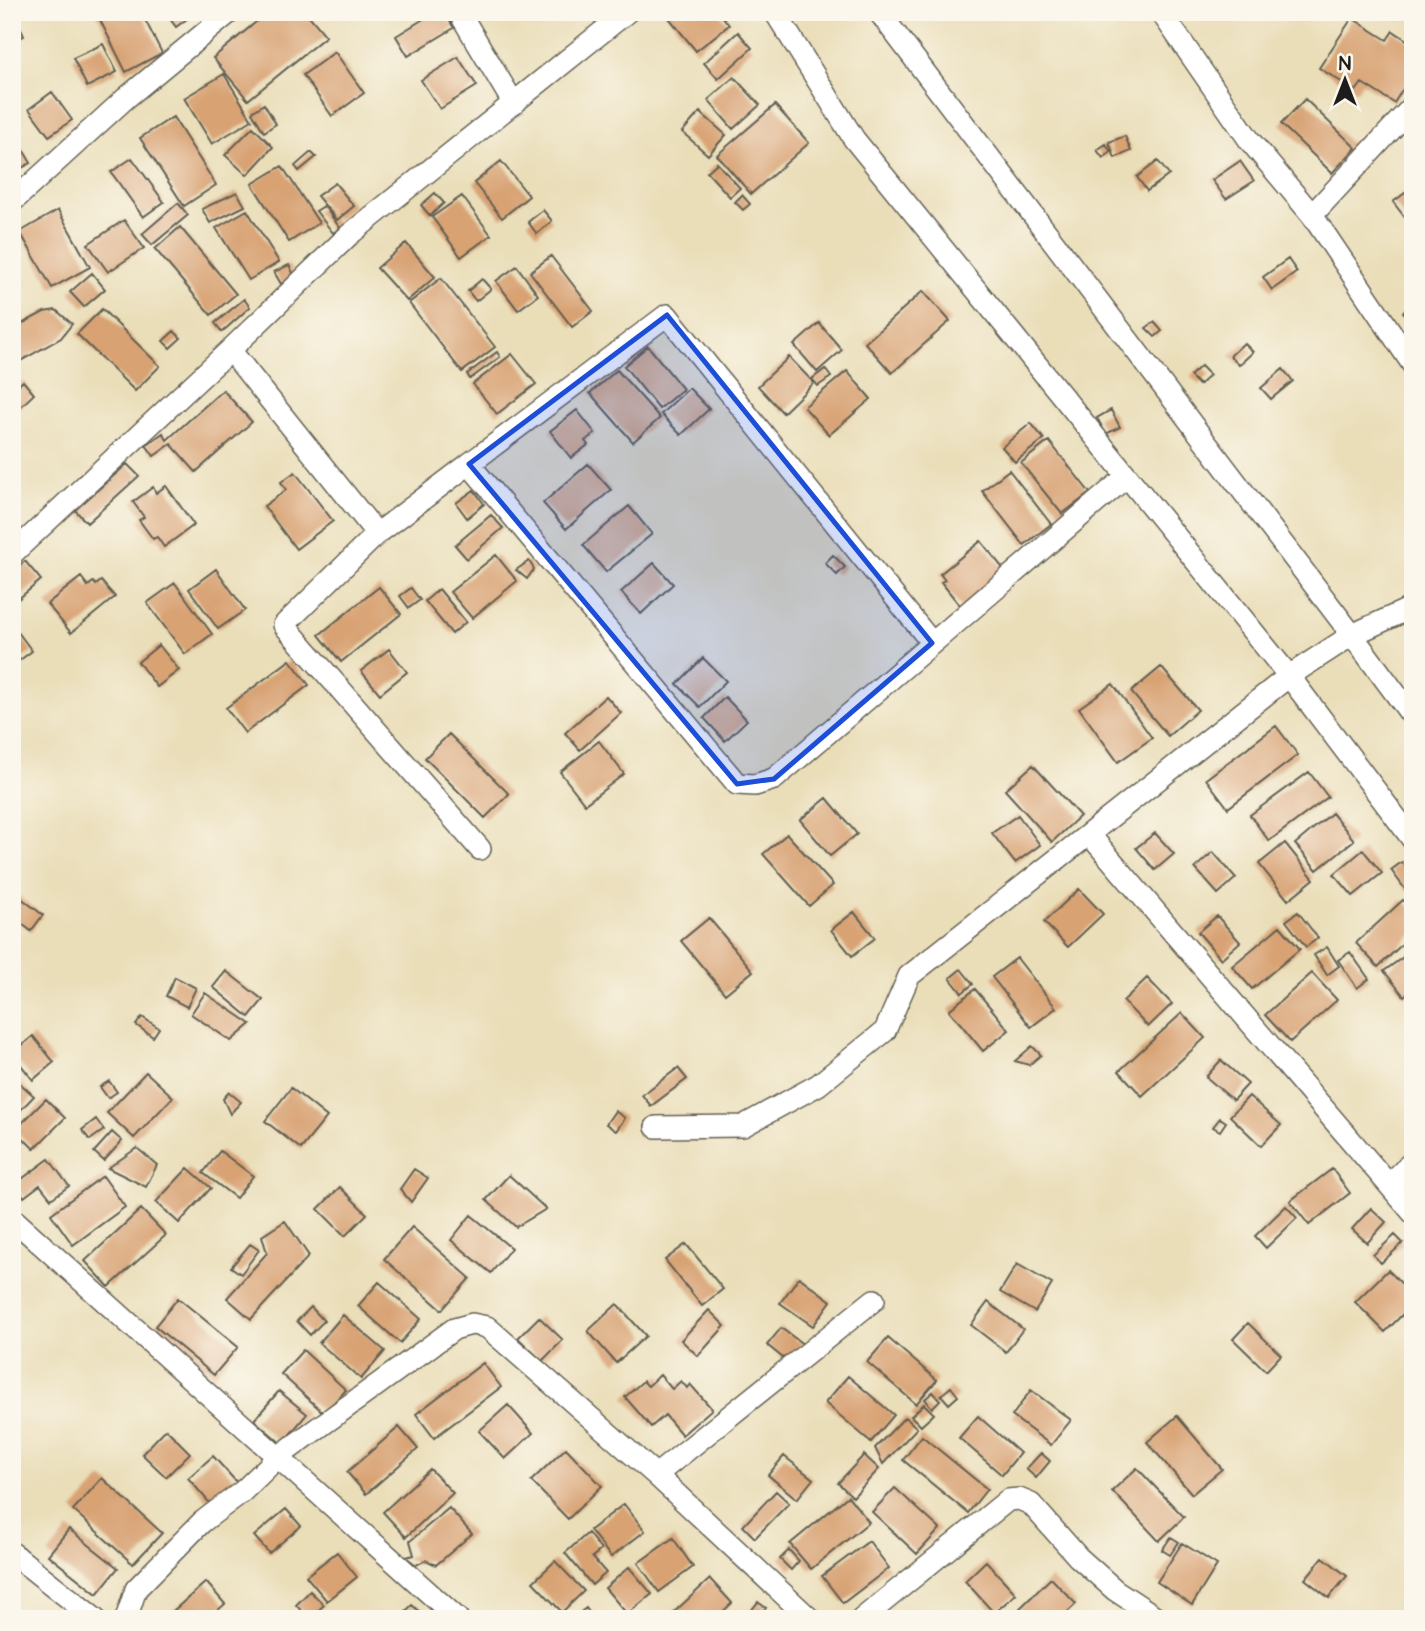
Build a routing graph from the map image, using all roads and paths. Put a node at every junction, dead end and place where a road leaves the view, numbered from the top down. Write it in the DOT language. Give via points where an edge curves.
graph roads {
  1 [pos="230,12"];
  2 [pos="459,12"];
  3 [pos="627,12"];
  4 [pos="775,12"];
  5 [pos="879,12"];
  6 [pos="1161,12"];
  7 [pos="514,104"];
  8 [pos="1413,106"];
  9 [pos="12,202"];
  10 [pos="1312,215"];
  11 [pos="230,350"];
  12 [pos="1413,365"];
  13 [pos="469,464"];
  14 [pos="1126,477"];
  15 [pos="377,534"];
  16 [pos="12,554"];
  17 [pos="1413,607"];
  18 [pos="1352,635"];
  19 [pos="932,643"];
  20 [pos="1289,676"];
  21 [pos="1413,717"];
  22 [pos="1089,834"];
  23 [pos="1413,840"];
  24 [pos="480,849"];
  25 [pos="656,1127"];
  26 [pos="1413,1161"];
  27 [pos="1389,1185"];
  28 [pos="1413,1213"];
  29 [pos="12,1218"];
  30 [pos="874,1300"];
  31 [pos="278,1457"];
  32 [pos="656,1475"];
  33 [pos="12,1553"];
  34 [pos="95,1619"];
  35 [pos="126,1619"];
  36 [pos="458,1619"];
  37 [pos="810,1619"];
  38 [pos="862,1619"];
  39 [pos="1159,1619"];
  1 -- 9 [label="street"];
  2 -- 7 [label="street"];
  3 -- 7 [label="street"];
  4 -- 14 [label="street" via="854,139"];
  5 -- 18 [label="street"];
  6 -- 10 [label="street" via="1250,141"];
  7 -- 11 [label="street" via="349,235"];
  8 -- 10 [label="street"];
  10 -- 12 [label="street"];
  11 -- 15 [label="street"];
  11 -- 16 [label="street"];
  13 -- 15 [label="street"];
  13 -- 19 [label="street" via="737,784 774,779"];
  13 -- 19 [label="street" via="667,315"];
  14 -- 19 [label="street"];
  14 -- 20 [label="street"];
  15 -- 24 [label="street" via="284,625"];
  17 -- 18 [label="street"];
  18 -- 20 [label="street"];
  18 -- 21 [label="street"];
  20 -- 22 [label="street"];
  20 -- 23 [label="street"];
  22 -- 25 [label="street" via="909,976 886,1031 818,1085 743,1126"];
  22 -- 27 [label="street"];
  26 -- 27 [label="street"];
  27 -- 28 [label="street"];
  29 -- 31 [label="street"];
  30 -- 32 [label="street"];
  31 -- 32 [label="street" via="454,1329 472,1324 487,1327"];
  31 -- 35 [label="street" via="202,1522 136,1589"];
  31 -- 36 [label="street"];
  32 -- 37 [label="street"];
  33 -- 34 [label="street"];
  38 -- 39 [label="street" via="1008,1500 1019,1499 1031,1504 1078,1558 1115,1590"];
}
